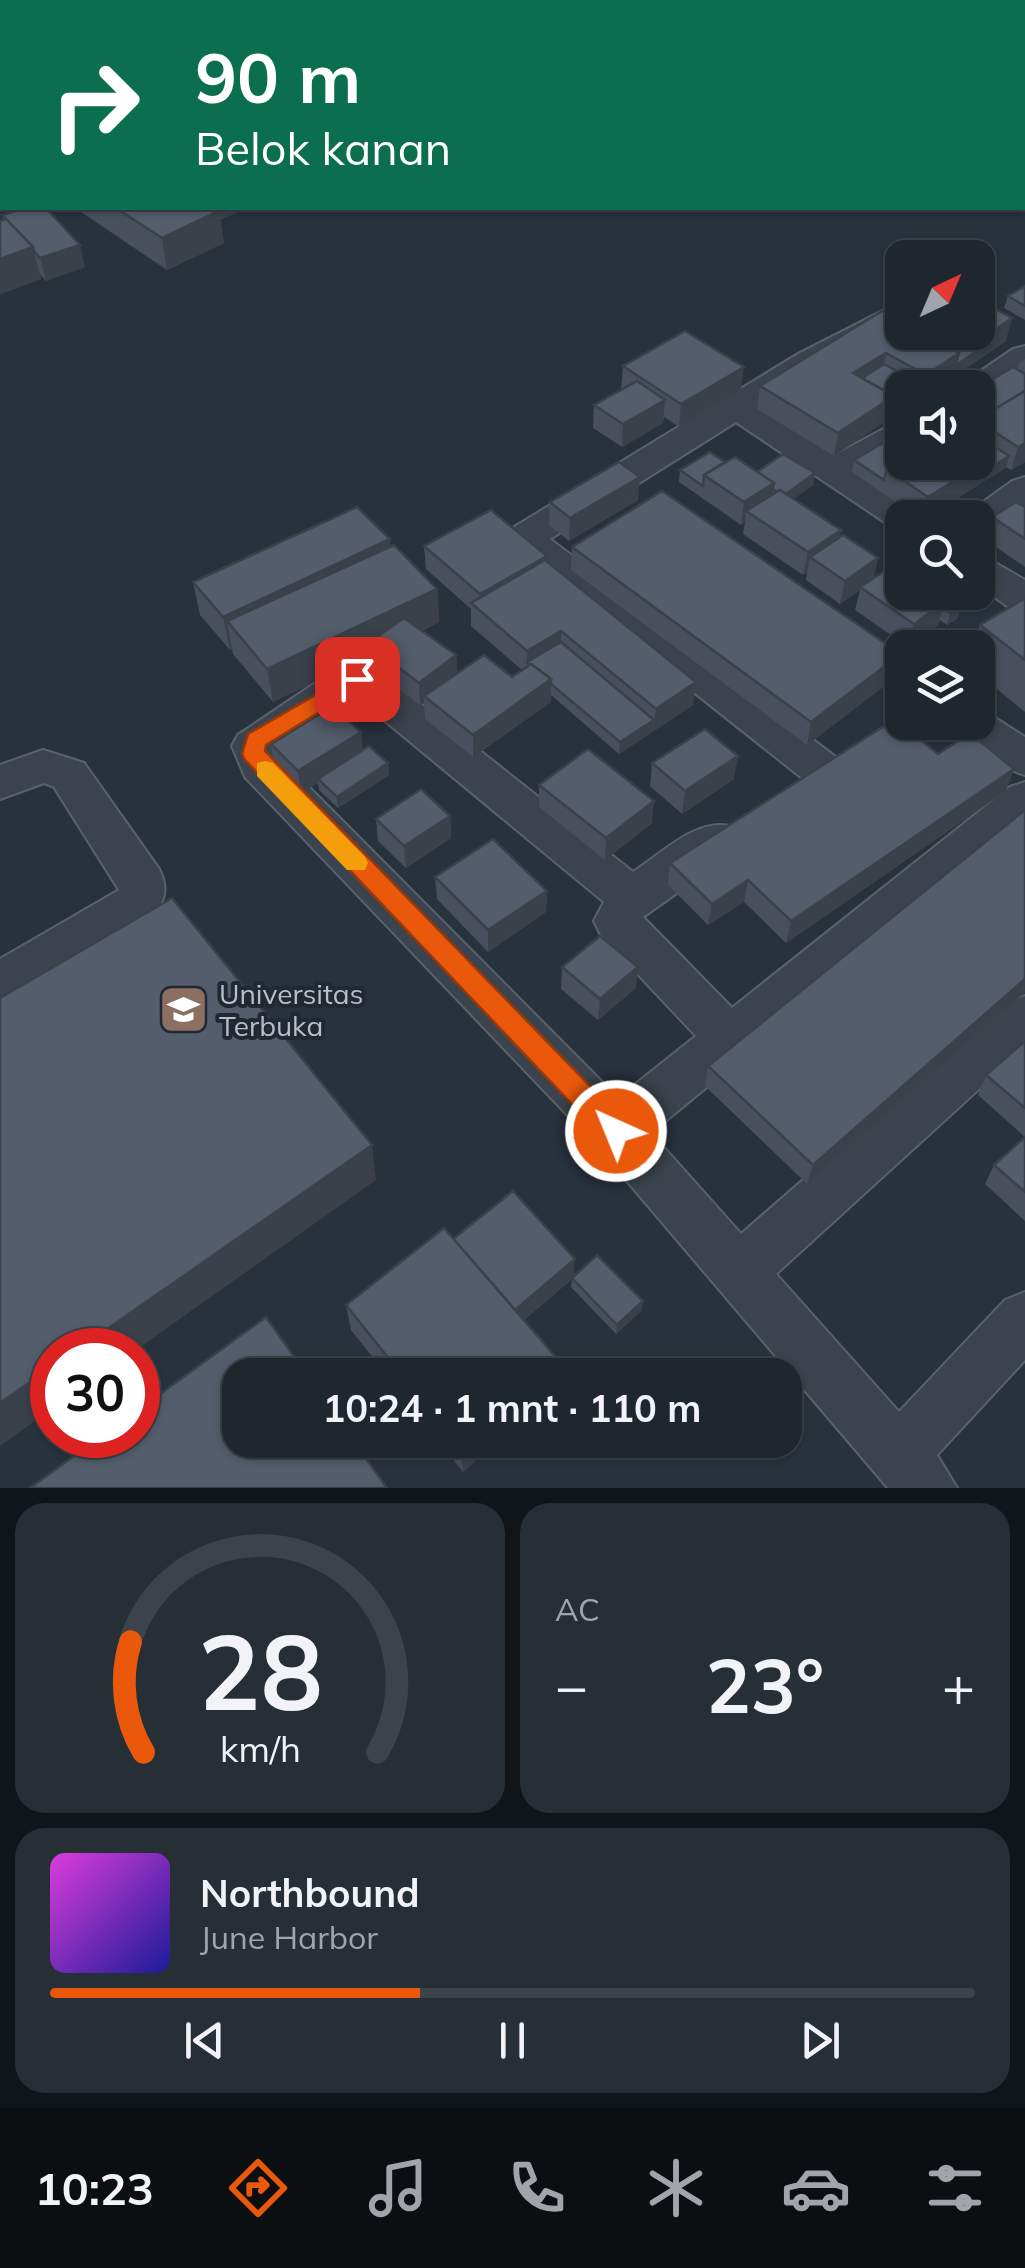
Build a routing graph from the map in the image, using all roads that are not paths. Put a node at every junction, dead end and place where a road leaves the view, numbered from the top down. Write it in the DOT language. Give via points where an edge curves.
graph roads {
  1 [pos="885,320"];
  2 [pos="1020,339"];
  3 [pos="990,370"];
  4 [pos="737,407"];
  5 [pos="885,441"];
  6 [pos="836,471"];
  7 [pos="634,472"];
  8 [pos="1025,489"];
  9 [pos="666,495"];
  10 [pos="885,504"];
  11 [pos="995,509"];
  12 [pos="995,578"];
  13 [pos="1025,599"];
  14 [pos="995,737"];
  15 [pos="1025,759"];
  16 [pos="0,782"];
  17 [pos="1025,798"];
  18 [pos="631,897"];
  19 [pos="0,983"];
  20 [pos="1025,1017"];
  21 [pos="730,1038"];
  22 [pos="616,1131"];
  23 [pos="739,1271"];
  24 [pos="1025,1319"];
  25 [pos="914,1470"];
  1 -- 4 [label="street"];
  2 -- 3 [label="street"];
  4 -- 6 [label="street"];
  4 -- 7 [label="street"];
  5 -- 6 [label="street"];
  6 -- 10 [label="street"];
  7 -- 9 [label="street"];
  7 -- 18 [label="street" via="528,532 526,540 806,781"];
  8 -- 11 [label="street"];
  12 -- 13 [label="street"];
  14 -- 15 [label="street"];
  16 -- 19 [label="street" via="43,766 69,776 144,882 128,911"];
  17 -- 21 [label="street"];
  18 -- 21 [label="street" via="618,916 620,926"];
  18 -- 22 [label="street" via="364,681 351,680 253,746 260,764"];
  20 -- 23 [label="street"];
  21 -- 22 [label="street"];
  22 -- 23 [label="street"];
  23 -- 25 [label="street"];
  24 -- 25 [label="street"];
}
